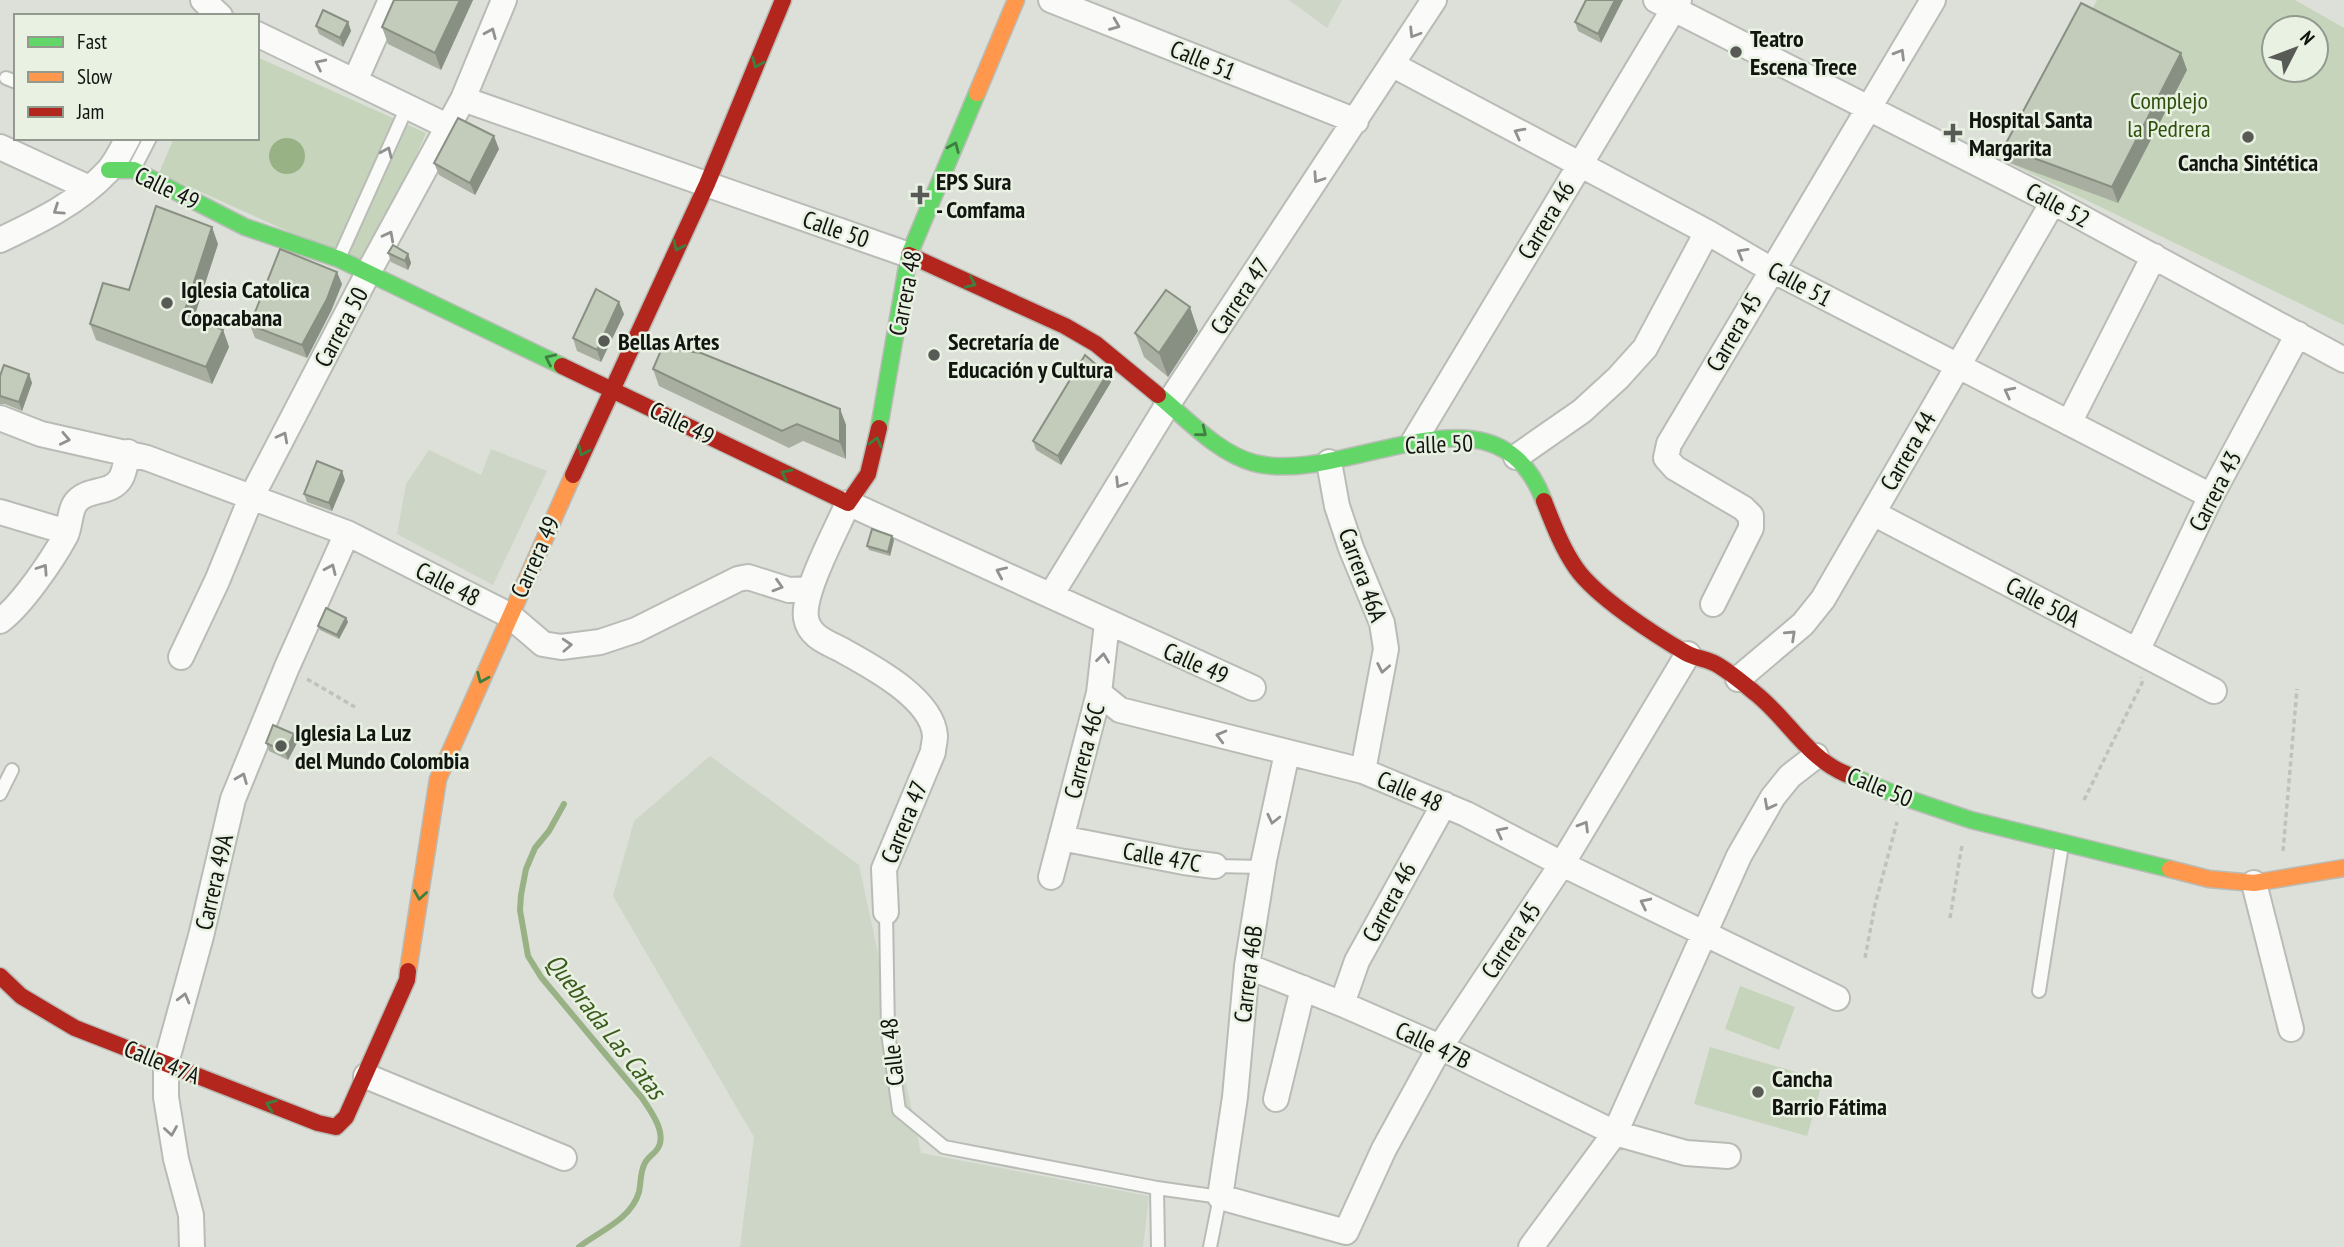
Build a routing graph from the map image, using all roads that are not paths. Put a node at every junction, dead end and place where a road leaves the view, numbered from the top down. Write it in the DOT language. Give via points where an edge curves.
graph roads {
  1 [pos="191,0"];
  2 [pos="391,0"];
  3 [pos="504,0"];
  4 [pos="783,0"];
  5 [pos="1016,0"];
  6 [pos="1051,0"];
  7 [pos="1434,0"];
  8 [pos="1933,0"];
  9 [pos="1670,3"];
  10 [pos="210,12"];
  11 [pos="259,35"];
  12 [pos="1393,65"];
  13 [pos="355,81"];
  14 [pos="463,99"];
  15 [pos="407,107"];
  16 [pos="1868,109"];
  17 [pos="1356,121"];
  18 [pos="447,126"];
  19 [pos="128,140"];
  20 [pos="149,140"];
  21 [pos="0,147"];
  22 [pos="1579,165"];
  23 [pos="133,173"];
  24 [pos="707,184"];
  25 [pos="89,188"];
  26 [pos="2053,202"];
  27 [pos="1707,232"];
  28 [pos="0,240"];
  29 [pos="909,255"];
  30 [pos="2154,256"];
  31 [pos="338,259"];
  32 [pos="1770,270"];
  33 [pos="367,276"];
  34 [pos="2298,334"];
  35 [pos="2344,360"];
  36 [pos="1957,365"];
  37 [pos="611,389"];
  38 [pos="1168,404"];
  39 [pos="0,418"];
  40 [pos="2069,423"];
  41 [pos="1414,441"];
  42 [pos="128,452"];
  43 [pos="1516,457"];
  44 [pos="1329,462"];
  45 [pos="2211,496"];
  46 [pos="251,498"];
  47 [pos="848,503"];
  48 [pos="0,512"];
  49 [pos="1873,513"];
  50 [pos="67,532"];
  51 [pos="347,533"];
  52 [pos="810,589"];
  53 [pos="1051,595"];
  54 [pos="1713,604"];
  55 [pos="509,615"];
  56 [pos="0,621"];
  57 [pos="1107,623"];
  58 [pos="2137,651"];
  59 [pos="1688,654"];
  60 [pos="181,657"];
  61 [pos="1738,679"];
  62 [pos="1253,688"];
  63 [pos="2214,691"];
  64 [pos="1099,693"];
  65 [pos="1287,753"];
  66 [pos="1816,756"];
  67 [pos="12,770"];
  68 [pos="1363,771"];
  69 [pos="0,794"];
  70 [pos="1444,804"];
  71 [pos="1061,838"];
  72 [pos="2062,845"];
  73 [pos="1562,863"];
  74 [pos="1215,866"];
  75 [pos="1263,867"];
  76 [pos="2344,868"];
  77 [pos="1051,877"];
  78 [pos="2254,883"];
  79 [pos="886,912"];
  80 [pos="1707,933"];
  81 [pos="1247,966"];
  82 [pos="0,976"];
  83 [pos="1303,988"];
  84 [pos="2039,991"];
  85 [pos="1837,998"];
  86 [pos="1342,1004"];
  87 [pos="2291,1029"];
  88 [pos="1440,1047"];
  89 [pos="166,1063"];
  90 [pos="366,1076"];
  91 [pos="1276,1099"];
  92 [pos="336,1127"];
  93 [pos="1615,1133"];
  94 [pos="1728,1156"];
  95 [pos="564,1158"];
  96 [pos="1157,1188"];
  97 [pos="1220,1197"];
  98 [pos="1346,1240"];
  99 [pos="192,1247"];
  100 [pos="1158,1247"];
  101 [pos="1210,1247"];
  102 [pos="1531,1247"];
  1 -- 10 [label="street"];
  2 -- 13 [label="street"];
  14 -- 3 [label="street, Carrera 50, one-way"];
  4 -- 24 [label="street, Carrera 49, one-way"];
  29 -- 5 [label="street, Carrera 48, one-way"];
  6 -- 17 [label="street, Calle 51, one-way"];
  7 -- 12 [label="street, Carrera 47, one-way"];
  16 -- 8 [label="street, Carrera 45, one-way"];
  9 -- 16 [label="street, Calle 52"];
  9 -- 22 [label="street, Carrera 46"];
  13 -- 11 [label="street, one-way"];
  12 -- 17 [label="street, Carrera 47"];
  22 -- 12 [label="street, Calle 51, one-way"];
  13 -- 15 [label="street"];
  14 -- 18 [label="street, Carrera 50"];
  14 -- 24 [label="street, Calle 50"];
  15 -- 18 [label="street"];
  31 -- 15 [label="lane, one-way"];
  16 -- 26 [label="street, Calle 52"];
  16 -- 32 [label="street, Carrera 45"];
  17 -- 38 [label="street, Carrera 47, one-way"];
  33 -- 18 [label="street, Carrera 50, one-way"];
  19 -- 23 [label="street"];
  20 -- 23 [label="lane"];
  21 -- 25 [label="street"];
  22 -- 27 [label="street, Calle 51"];
  22 -- 41 [label="street, Carrera 46"];
  23 -- 25 [label="street"];
  23 -- 31 [label="street, Calle 49" via="245,227"];
  23 -- 33 [label="street" via="195,211"];
  24 -- 29 [label="street, Calle 50"];
  24 -- 37 [label="street, Carrera 49, one-way"];
  25 -- 28 [label="street, one-way" via="44,219"];
  26 -- 30 [label="street, Calle 52"];
  26 -- 36 [label="street, Carrera 44"];
  32 -- 27 [label="street, Calle 51, one-way"];
  27 -- 43 [label="street" via="1645,348 1582,411"];
  29 -- 38 [label="street, Calle 50, one-way" via="1065,326 1096,344"];
  47 -- 29 [label="street, Carrera 48, one-way" via="868,474 886,404"];
  30 -- 34 [label="street, Calle 52"];
  30 -- 40 [label="street"];
  31 -- 33 [label="street, Calle 49"];
  32 -- 36 [label="street, Calle 51"];
  32 -- 54 [label="street, Carrera 45" via="1667,451 1666,458 1675,468 1751,516 1751,528"];
  37 -- 33 [label="street, Calle 49, one-way"];
  46 -- 33 [label="street, Carrera 50, one-way"];
  34 -- 35 [label="street, Calle 52"];
  34 -- 45 [label="street, Carrera 43"];
  40 -- 36 [label="street, Calle 51, one-way"];
  36 -- 49 [label="street, Carrera 44"];
  47 -- 37 [label="street, Calle 49, one-way"];
  37 -- 55 [label="street, Carrera 49, one-way"];
  38 -- 44 [label="street, Calle 50, one-way" via="1226,451 1254,463"];
  38 -- 53 [label="street, Carrera 47, one-way"];
  39 -- 42 [label="street, Calle 48, one-way" via="41,434"];
  40 -- 45 [label="street, Calle 51"];
  41 -- 43 [label="street, Calle 50" via="1461,438 1492,444"];
  41 -- 44 [label="street, Calle 50"];
  42 -- 46 [label="street, Calle 48"];
  42 -- 50 [label="street" via="121,480 78,500"];
  43 -- 59 [label="street, Calle 50" via="1536,480 1557,535 1577,570 1611,603"];
  44 -- 68 [label="street, Carrera 46A, one-way" via="1337,506 1382,623 1386,649"];
  45 -- 58 [label="street, Carrera 43"];
  46 -- 51 [label="street, Calle 48"];
  46 -- 60 [label="street, Carrera 50"];
  47 -- 52 [label="street, Carrera 48"];
  53 -- 47 [label="street, Calle 49, one-way"];
  48 -- 50 [label="street"];
  49 -- 58 [label="street, Calle 50A"];
  61 -- 49 [label="street, Carrera 44, one-way" via="1803,624 1823,599"];
  56 -- 50 [label="street, one-way" via="40,574"];
  51 -- 55 [label="street, Calle 48"];
  89 -- 51 [label="street, Carrera 49A, one-way" via="233,799"];
  55 -- 52 [label="street, Calle 48, one-way" via="543,644 561,647 600,642 636,630 738,579 747,577 789,590"];
  52 -- 79 [label="street, Carrera 47" via="806,618 818,639 908,690 935,734 933,752 884,869"];
  53 -- 57 [label="street, Calle 49"];
  55 -- 90 [label="street, Carrera 49, one-way" via="438,779 407,980"];
  57 -- 62 [label="street, Calle 49"];
  64 -- 57 [label="street, Carrera 46C, one-way"];
  58 -- 63 [label="street, Calle 50A"];
  59 -- 61 [label="street, Calle 50" via="1714,663"];
  73 -- 59 [label="street, Carrera 45, one-way"];
  61 -- 66 [label="street, Calle 50"];
  65 -- 64 [label="street, Calle 48, one-way" via="1121,710"];
  64 -- 71 [label="street, Carrera 46C"];
  65 -- 68 [label="street, Calle 48"];
  65 -- 75 [label="street, Carrera 46B, one-way"];
  66 -- 72 [label="street, Calle 50" via="1832,768 1897,795"];
  66 -- 80 [label="street, one-way" via="1773,797 1739,856"];
  67 -- 69 [label="lane"];
  68 -- 70 [label="street, Calle 48"];
  73 -- 70 [label="street, Calle 48, one-way"];
  70 -- 86 [label="street, Carrera 46" via="1357,961"];
  71 -- 74 [label="street, Calle 47C"];
  71 -- 77 [label="street, Carrera 46C"];
  72 -- 78 [label="street, Calle 50" via="2209,879"];
  72 -- 84 [label="lane"];
  80 -- 73 [label="street, Calle 48, one-way"];
  73 -- 88 [label="street, Carrera 45"];
  74 -- 75 [label="lane, Calle 47C"];
  75 -- 81 [label="street, Carrera 46B"];
  76 -- 78 [label="street, Calle 50"];
  78 -- 87 [label="street"];
  79 -- 96 [label="lane, Calle 48" via="888,1033 899,1110 944,1147"];
  80 -- 85 [label="street, Calle 48"];
  80 -- 93 [label="street"];
  81 -- 83 [label="street, Calle 47B"];
  81 -- 97 [label="street, Carrera 46B"];
  82 -- 89 [label="street, Calle 47A" via="53,1017"];
  83 -- 86 [label="street, Calle 47B"];
  83 -- 91 [label="street"];
  86 -- 88 [label="street, Calle 47B"];
  88 -- 93 [label="street, Calle 47B"];
  88 -- 98 [label="street, Carrera 45" via="1384,1149"];
  92 -- 89 [label="street, Calle 47A, one-way"];
  89 -- 99 [label="street, Carrera 49A, one-way" via="166,1097 191,1215"];
  90 -- 92 [label="street, Carrera 49" via="346,1117"];
  90 -- 95 [label="street"];
  93 -- 94 [label="street, Calle 47B" via="1686,1153"];
  93 -- 102 [label="street"];
  96 -- 97 [label="lane, Calle 48"];
  96 -- 100 [label="lane"];
  97 -- 98 [label="street"];
  97 -- 101 [label="lane"];
}
